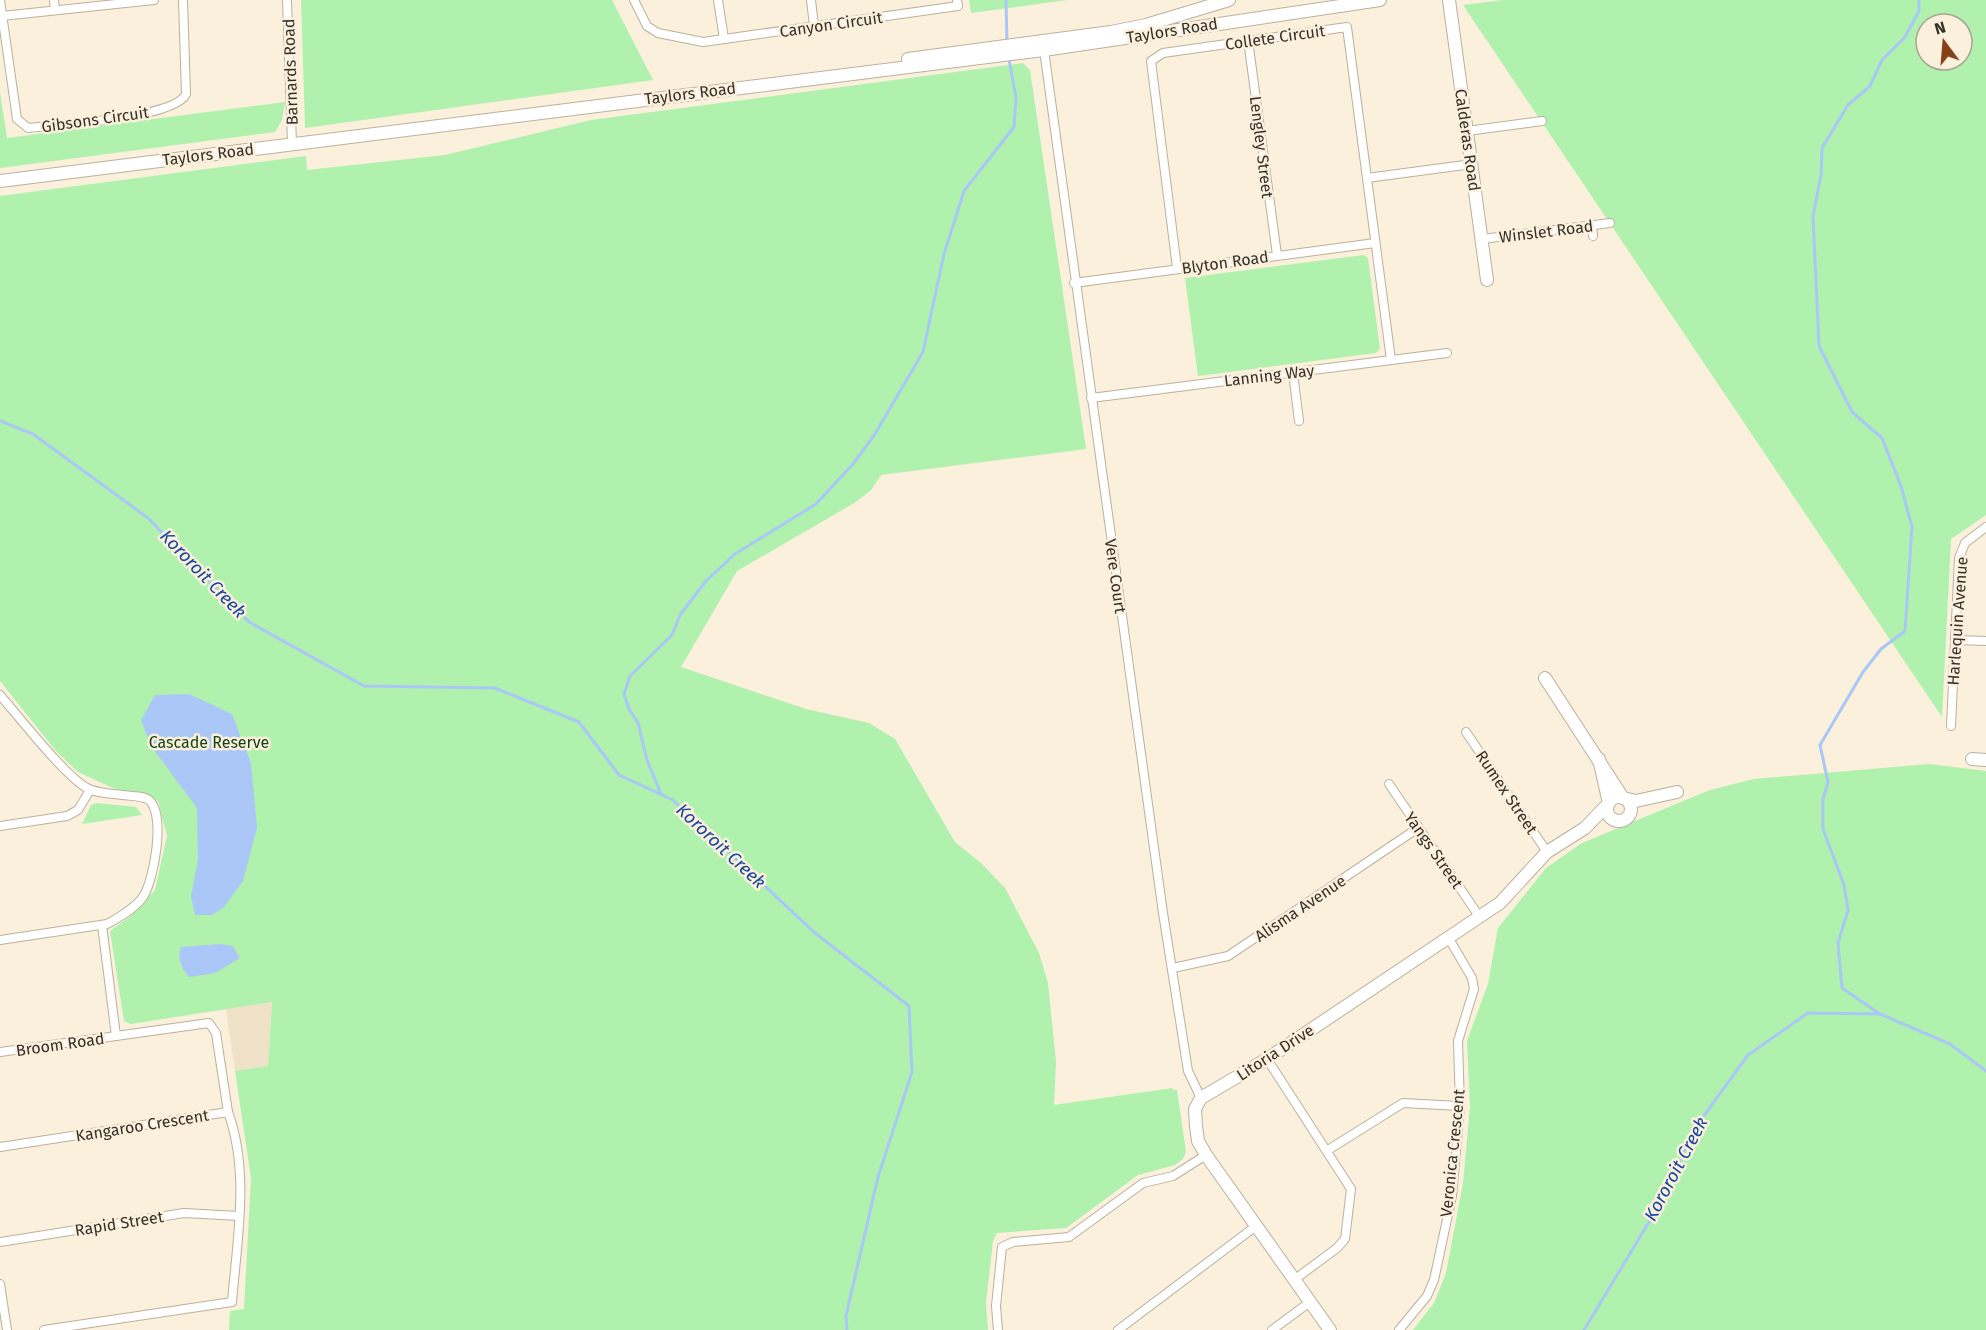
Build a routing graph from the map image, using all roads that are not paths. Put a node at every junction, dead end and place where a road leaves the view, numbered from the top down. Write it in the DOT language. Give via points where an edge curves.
graph roads {
  1 [pos="0,0"];
  2 [pos="54,0"];
  3 [pos="154,0"];
  4 [pos="183,0"];
  5 [pos="287,0"];
  6 [pos="634,0"];
  7 [pos="718,0"];
  8 [pos="811,0"];
  9 [pos="957,0"];
  10 [pos="1229,0"];
  11 [pos="1380,0"];
  12 [pos="1449,0"];
  13 [pos="55,10"];
  14 [pos="2,16"];
  15 [pos="814,26"];
  16 [pos="724,39"];
  17 [pos="1248,40"];
  18 [pos="1044,50"];
  19 [pos="889,69"];
  20 [pos="1542,122"];
  21 [pos="1467,131"];
  22 [pos="292,144"];
  23 [pos="1472,164"];
  24 [pos="1367,178"];
  25 [pos="0,181"];
  26 [pos="1610,223"];
  27 [pos="1592,225"];
  28 [pos="1593,236"];
  29 [pos="1482,239"];
  30 [pos="1376,243"];
  31 [pos="1276,255"];
  32 [pos="1177,268"];
  33 [pos="1487,280"];
  34 [pos="1074,283"];
  35 [pos="1447,353"];
  36 [pos="1391,360"];
  37 [pos="1293,373"];
  38 [pos="1090,398"];
  39 [pos="1299,421"];
  40 [pos="1986,527"];
  41 [pos="1955,639"];
  42 [pos="1986,641"];
  43 [pos="1545,678"];
  44 [pos="0,695"];
  45 [pos="1951,726"];
  46 [pos="1466,732"];
  47 [pos="1599,759"];
  48 [pos="1972,759"];
  49 [pos="1986,760"];
  50 [pos="1389,784"];
  51 [pos="90,790"];
  52 [pos="1623,798"];
  53 [pos="1609,803"];
  54 [pos="1630,814"];
  55 [pos="1616,821"];
  56 [pos="0,826"];
  57 [pos="1419,828"];
  58 [pos="1567,840"];
  59 [pos="1548,852"];
  60 [pos="1479,916"];
  61 [pos="102,925"];
  62 [pos="1448,937"];
  63 [pos="0,940"];
  64 [pos="1173,968"];
  65 [pos="116,1036"];
  66 [pos="0,1052"];
  67 [pos="1267,1059"];
  68 [pos="1201,1098"];
  69 [pos="1460,1106"];
  70 [pos="228,1112"];
  71 [pos="0,1147"];
  72 [pos="1328,1150"];
  73 [pos="1206,1155"];
  74 [pos="238,1216"];
  75 [pos="1256,1226"];
  76 [pos="0,1242"];
  77 [pos="1294,1280"];
  78 [pos="0,1284"];
  79 [pos="1310,1302"];
  80 [pos="7,1330"];
  81 [pos="44,1330"];
  82 [pos="998,1330"];
  83 [pos="1118,1330"];
  84 [pos="1272,1330"];
  85 [pos="1330,1330"];
  86 [pos="1400,1330"];
  1 -- 14 [label="street, Gibsons Circuit"];
  2 -- 13 [label="street"];
  3 -- 13 [label="street"];
  4 -- 14 [label="street, Gibsons Circuit" via="185,97 178,103 142,115 28,128 17,119"];
  5 -- 22 [label="street, Barnards Road"];
  6 -- 16 [label="street, Canyon Circuit" via="646,26 658,33 703,42"];
  7 -- 16 [label="street"];
  8 -- 15 [label="street"];
  9 -- 15 [label="street, Canyon Circuit" via="958,6"];
  10 -- 19 [label="street" via="1146,25 923,56 899,61"];
  11 -- 18 [label="street, Taylors Road"];
  12 -- 21 [label="street, Calderas Road"];
  13 -- 14 [label="street"];
  15 -- 16 [label="street, Canyon Circuit"];
  17 -- 24 [label="street, Collete Circuit" via="1347,27"];
  17 -- 31 [label="street, Lengley Street"];
  17 -- 32 [label="street, Collete Circuit" via="1163,53 1151,61"];
  18 -- 19 [label="street, Taylors Road"];
  18 -- 34 [label="street, Vere Court"];
  19 -- 22 [label="street, Taylors Road"];
  20 -- 21 [label="street"];
  21 -- 23 [label="street, Calderas Road"];
  22 -- 25 [label="street, Taylors Road"];
  23 -- 24 [label="street"];
  23 -- 29 [label="street, Calderas Road"];
  24 -- 30 [label="street, Collete Circuit"];
  26 -- 27 [label="street, Winslet Road"];
  27 -- 28 [label="street"];
  27 -- 29 [label="street, Winslet Road"];
  29 -- 33 [label="street, Calderas Road"];
  30 -- 31 [label="street, Blyton Road"];
  30 -- 36 [label="street, Collete Circuit"];
  31 -- 32 [label="street, Blyton Road"];
  32 -- 34 [label="street, Blyton Road"];
  34 -- 38 [label="street, Vere Court"];
  35 -- 36 [label="street, Lanning Way"];
  36 -- 37 [label="street, Lanning Way"];
  37 -- 38 [label="street, Lanning Way"];
  37 -- 39 [label="street"];
  38 -- 64 [label="street, Vere Court"];
  40 -- 41 [label="street, Harlequin Avenue" via="1965,543 1959,558"];
  41 -- 42 [label="street"];
  41 -- 45 [label="street, Harlequin Avenue"];
  43 -- 47 [label="street"];
  44 -- 51 [label="street" via="79,783"];
  46 -- 59 [label="street, Rumex Street"];
  47 -- 52 [label="street"];
  47 -- 53 [label="street"];
  48 -- 49 [label="street"];
  50 -- 57 [label="street, Yangs Street"];
  51 -- 56 [label="street" via="78,810 67,816"];
  51 -- 61 [label="street" via="150,801 157,825 158,841 144,896 119,918"];
  52 -- 53 [label="street, Litoria Drive"];
  52 -- 54 [label="street" via="1631,807"];
  52 -- 54 [label="street, Litoria Drive" via="1636,801 1677,792"];
  53 -- 55 [label="street" via="1608,814"];
  53 -- 58 [label="street, Litoria Drive"];
  54 -- 55 [label="street, Litoria Drive"];
  55 -- 58 [label="street, Litoria Drive"];
  57 -- 60 [label="street, Yangs Street"];
  57 -- 64 [label="street, Alisma Avenue" via="1228,956"];
  58 -- 59 [label="street, Litoria Drive"];
  59 -- 60 [label="street, Litoria Drive" via="1500,903"];
  60 -- 62 [label="street, Litoria Drive"];
  61 -- 63 [label="street"];
  61 -- 65 [label="street, Broom Road"];
  62 -- 67 [label="street, Litoria Drive"];
  62 -- 69 [label="street, Veronica Crescent" via="1472,978 1474,989 1458,1041"];
  64 -- 68 [label="street, Vere Court" via="1188,1071"];
  65 -- 66 [label="street, Broom Road"];
  65 -- 70 [label="street" via="209,1023 216,1033"];
  67 -- 68 [label="street, Litoria Drive"];
  67 -- 72 [label="street"];
  68 -- 73 [label="street" via="1195,1109 1196,1126"];
  69 -- 72 [label="street" via="1403,1102"];
  69 -- 86 [label="street, Veronica Crescent" via="1452,1196 1434,1280 1427,1296"];
  70 -- 71 [label="street, Kangaroo Crescent"];
  70 -- 74 [label="street, Kangaroo Crescent" via="241,1177"];
  72 -- 77 [label="street" via="1351,1189 1345,1239"];
  73 -- 75 [label="street"];
  73 -- 82 [label="street" via="1173,1176 1143,1183 1069,1237 1002,1246 996,1306"];
  74 -- 76 [label="street, Rapid Street" via="184,1213"];
  74 -- 81 [label="street, Kangaroo Crescent" via="232,1302"];
  75 -- 77 [label="street"];
  75 -- 83 [label="street"];
  77 -- 79 [label="street"];
  78 -- 80 [label="street"];
  79 -- 84 [label="street"];
  79 -- 85 [label="street"];
}
